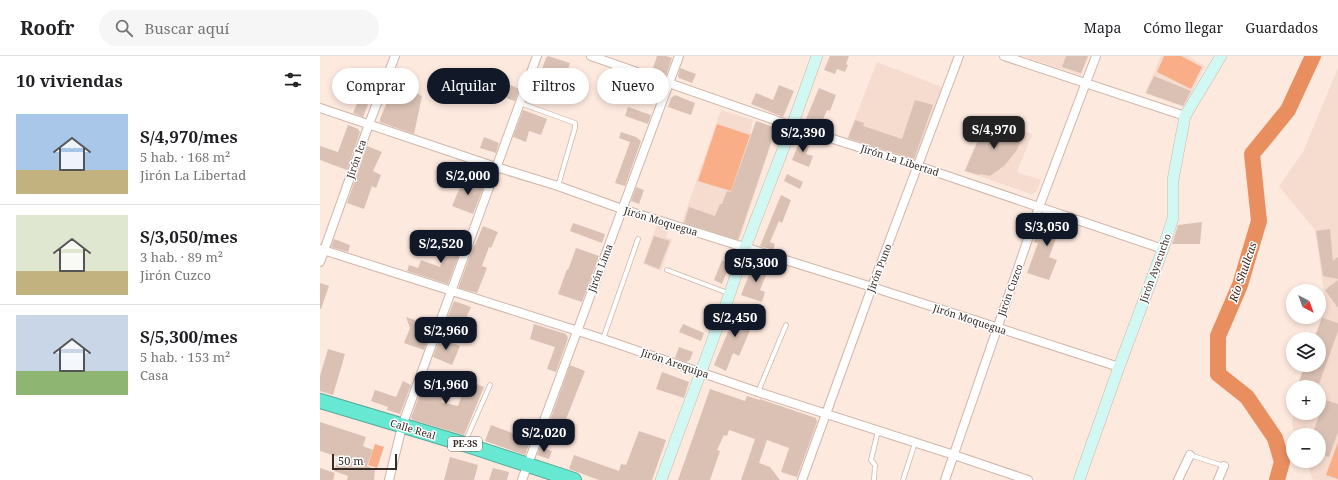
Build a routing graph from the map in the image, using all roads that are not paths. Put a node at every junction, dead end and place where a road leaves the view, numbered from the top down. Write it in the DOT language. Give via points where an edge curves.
graph roads {
  1 [pos="395,56"];
  2 [pos="537,56"];
  3 [pos="591,56"];
  4 [pos="679,56"];
  5 [pos="817,56"];
  6 [pos="959,56"];
  7 [pos="1004,56"];
  8 [pos="1096,56"];
  9 [pos="1221,56"];
  10 [pos="533,68"];
  11 [pos="624,68"];
  12 [pos="669,81"];
  13 [pos="1086,83"];
  14 [pos="669,84"];
  15 [pos="520,104"];
  16 [pos="523,104"];
  17 [pos="661,104"];
  18 [pos="320,108"];
  19 [pos="1185,116"];
  20 [pos="369,124"];
  21 [pos="792,126"];
  22 [pos="918,166"];
  23 [pos="496,167"];
  24 [pos="558,186"];
  25 [pos="1039,207"];
  26 [pos="622,209"];
  27 [pos="638,239"];
  28 [pos="745,248"];
  29 [pos="1163,249"];
  30 [pos="322,250"];
  31 [pos="320,262"];
  32 [pos="667,270"];
  33 [pos="872,287"];
  34 [pos="451,291"];
  35 [pos="730,293"];
  36 [pos="786,325"];
  37 [pos="996,328"];
  38 [pos="576,331"];
  39 [pos="603,339"];
  40 [pos="1119,367"];
  41 [pos="700,371"];
  42 [pos="490,385"];
  43 [pos="758,392"];
  44 [pos="320,401"];
  45 [pos="826,414"];
  46 [pos="402,426"];
  47 [pos="878,430"];
  48 [pos="916,442"];
  49 [pos="464,444"];
  50 [pos="954,455"];
  51 [pos="1190,455"];
  52 [pos="527,464"];
  53 [pos="1224,466"];
  54 [pos="389,480"];
  55 [pos="522,480"];
  56 [pos="574,480"];
  57 [pos="661,480"];
  58 [pos="802,480"];
  59 [pos="874,480"];
  60 [pos="903,480"];
  61 [pos="945,480"];
  62 [pos="1028,480"];
  63 [pos="1079,480"];
  64 [pos="1178,480"];
  65 [pos="1218,480"];
  1 -- 20 [label="street, Jirón Ica"];
  2 -- 10 [label="street"];
  3 -- 11 [label="street, Jirón La Libertad"];
  4 -- 12 [label="street, Jirón Lima"];
  5 -- 21 [label="street"];
  6 -- 22 [label="street, Jirón Puno"];
  7 -- 13 [label="street"];
  8 -- 13 [label="street, Jirón Cuzco"];
  9 -- 19 [label="street, Jirón Ayacucho"];
  13 -- 19 [label="street"];
  13 -- 25 [label="street, Jirón Cuzco"];
  14 -- 21 [label="street, Jirón La Libertad"];
  15 -- 23 [label="street"];
  16 -- 24 [label="lane" via="575,123"];
  17 -- 26 [label="street, Jirón Lima"];
  18 -- 20 [label="street, Jirón Moquegua"];
  19 -- 29 [label="street, Jirón Ayacucho" via="1174,180 1173,218"];
  20 -- 23 [label="street, Jirón Moquegua"];
  20 -- 30 [label="street, Jirón Ica"];
  21 -- 22 [label="street, Jirón La Libertad"];
  21 -- 28 [label="street"];
  22 -- 25 [label="street, Jirón La Libertad"];
  22 -- 33 [label="street, Jirón Puno"];
  23 -- 24 [label="street, Jirón Moquegua"];
  23 -- 34 [label="street"];
  24 -- 26 [label="street, Jirón Moquegua"];
  25 -- 29 [label="street, Jirón La Libertad"];
  25 -- 37 [label="street, Jirón Cuzco"];
  26 -- 28 [label="street, Jirón Moquegua"];
  26 -- 38 [label="street, Jirón Lima"];
  27 -- 39 [label="lane"];
  28 -- 33 [label="street, Jirón Moquegua"];
  28 -- 35 [label="street"];
  29 -- 40 [label="street, Jirón Ayacucho"];
  30 -- 31 [label="street, Jirón Ica"];
  30 -- 34 [label="street, Jirón Arequipa"];
  32 -- 35 [label="lane"];
  33 -- 37 [label="street, Jirón Moquegua"];
  33 -- 45 [label="street, Jirón Puno"];
  34 -- 38 [label="street, Jirón Arequipa"];
  34 -- 46 [label="street"];
  35 -- 41 [label="street"];
  36 -- 43 [label="lane"];
  37 -- 40 [label="street, Jirón Moquegua"];
  37 -- 50 [label="street, Jirón Cuzco"];
  38 -- 39 [label="street, Jirón Arequipa"];
  38 -- 52 [label="street, Jirón Lima"];
  39 -- 41 [label="street, Jirón Arequipa"];
  40 -- 63 [label="street, Jirón Ayacucho"];
  41 -- 43 [label="street, Jirón Arequipa"];
  41 -- 57 [label="street"];
  42 -- 49 [label="lane"];
  43 -- 45 [label="street, Jirón Arequipa"];
  44 -- 46 [label="highway, Calle Real / PE-3S"];
  45 -- 47 [label="street, Jirón Arequipa"];
  45 -- 58 [label="street, Jirón Puno"];
  46 -- 49 [label="highway, Calle Real / PE-3S"];
  46 -- 54 [label="street"];
  47 -- 48 [label="street, Jirón Arequipa"];
  47 -- 59 [label="lane" via="871,460 875,465"];
  48 -- 50 [label="street, Jirón Arequipa"];
  48 -- 60 [label="lane"];
  49 -- 52 [label="highway, Calle Real / PE-3S"];
  50 -- 61 [label="street, Jirón Cuzco"];
  50 -- 62 [label="street, Jirón Arequipa"];
  51 -- 53 [label="lane"];
  51 -- 64 [label="street"];
  52 -- 55 [label="street, Jirón Lima"];
  52 -- 56 [label="highway, Calle Real / PE-3S"];
  53 -- 65 [label="street"];
}
